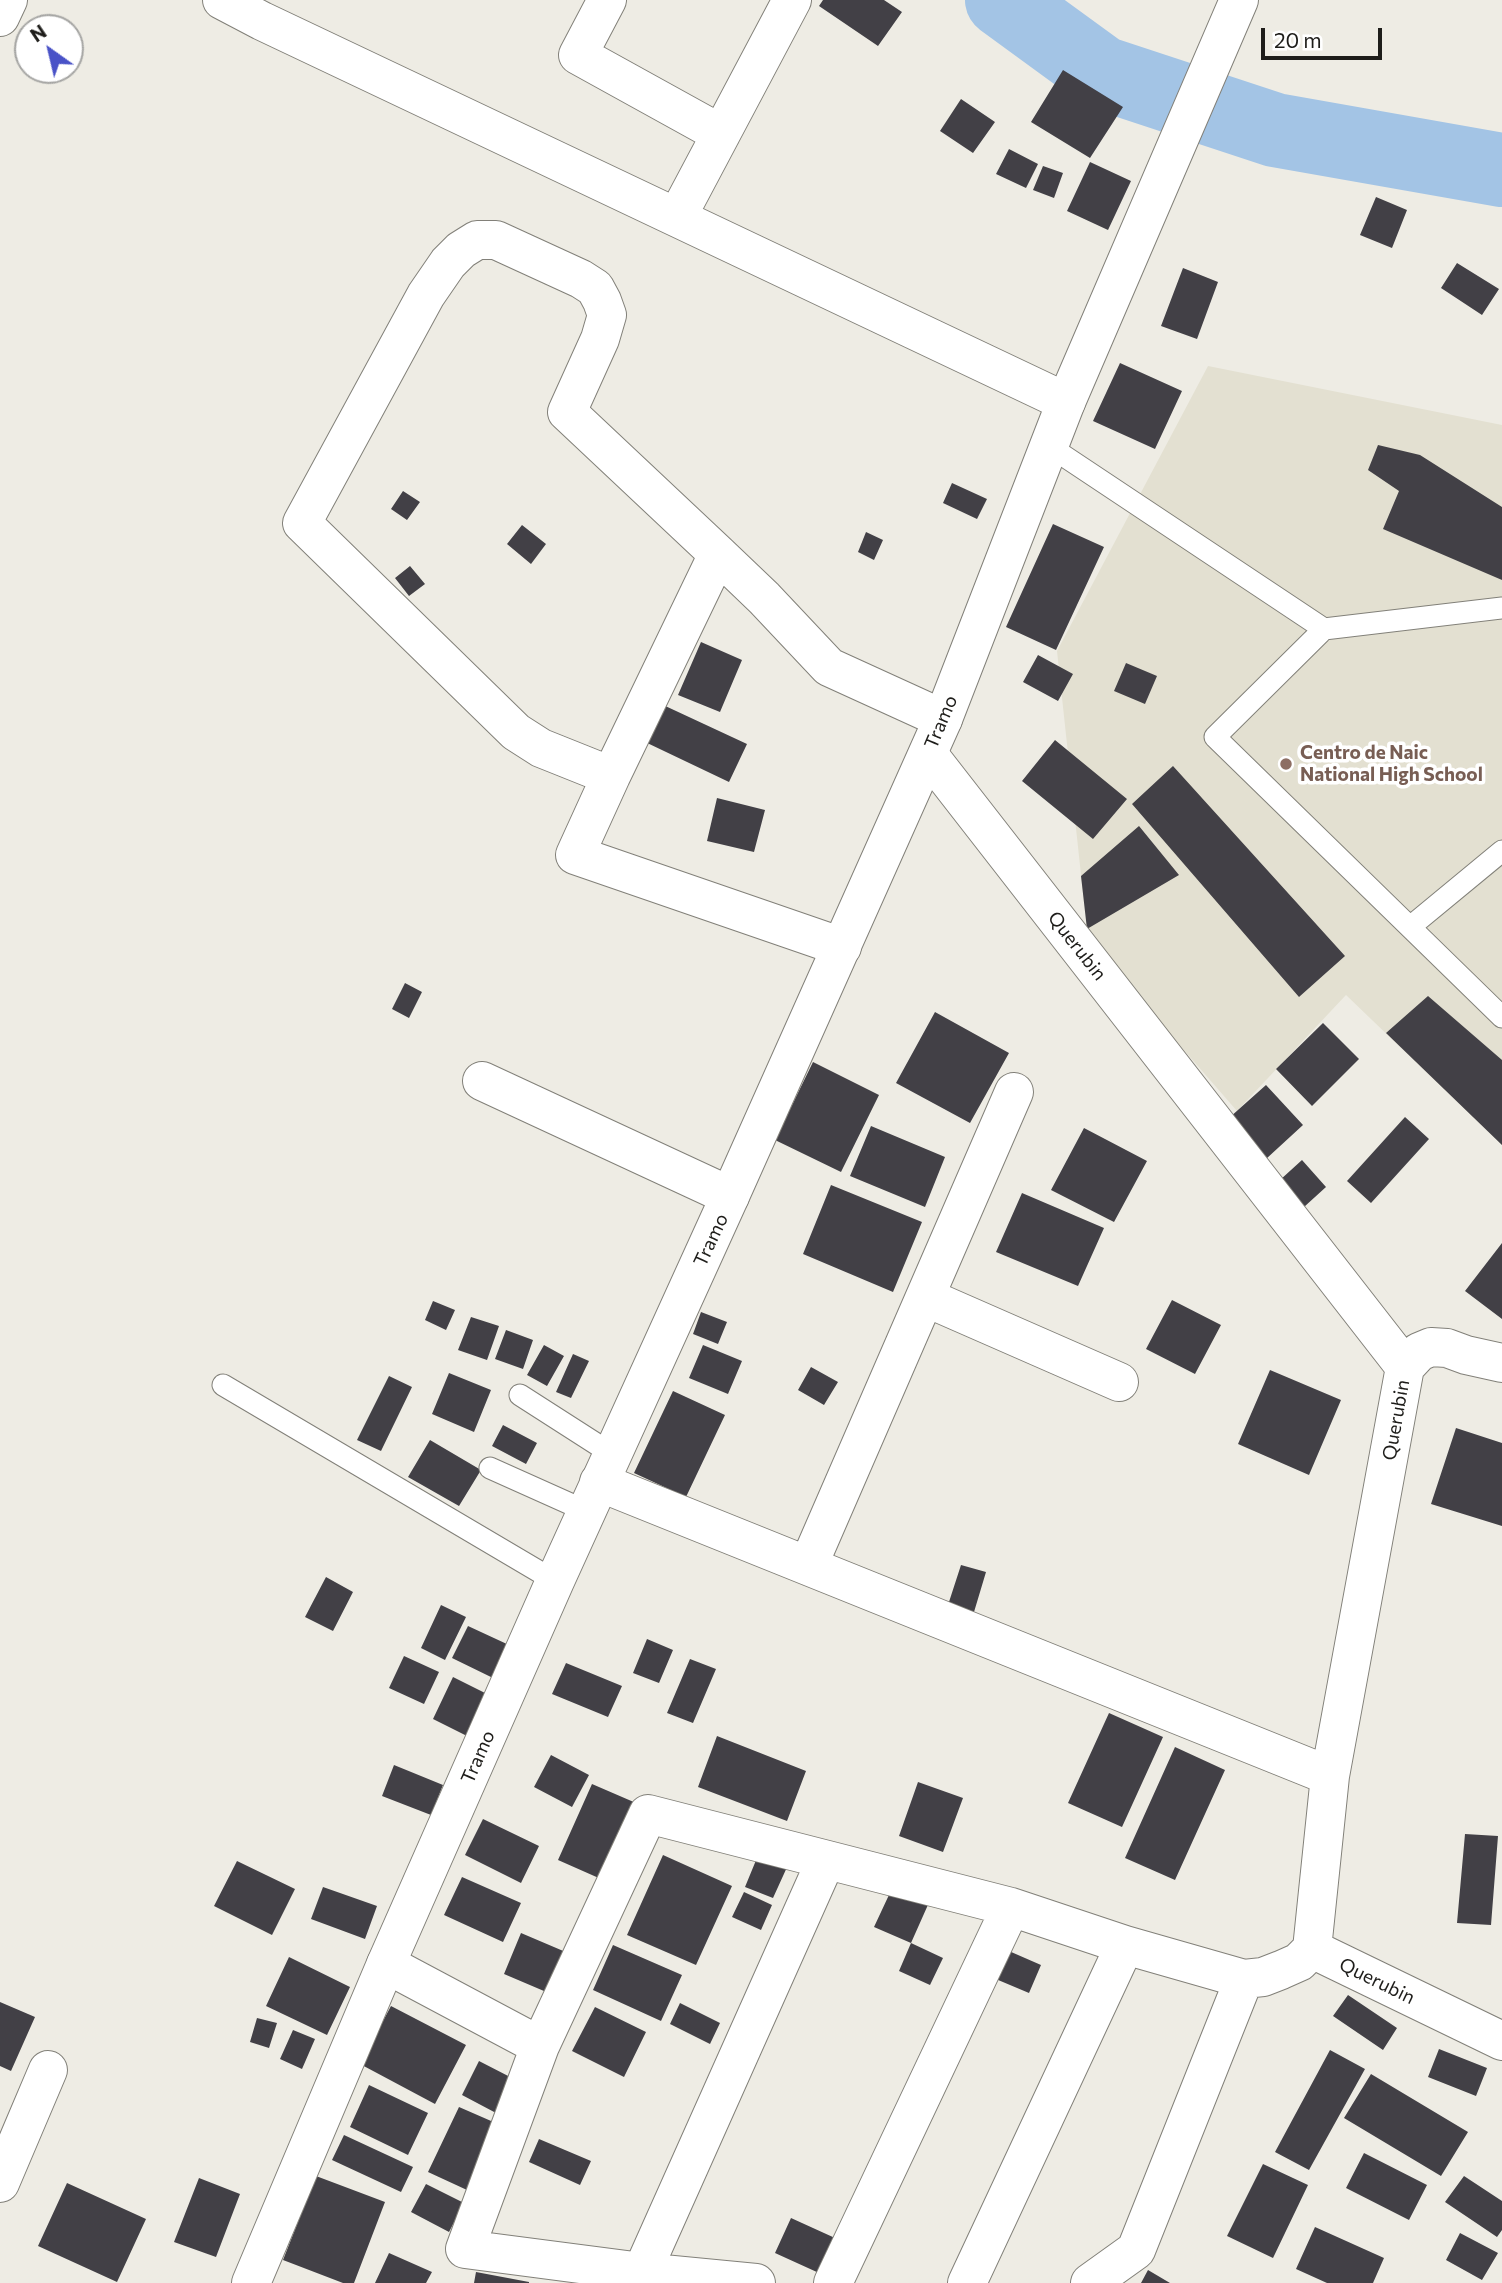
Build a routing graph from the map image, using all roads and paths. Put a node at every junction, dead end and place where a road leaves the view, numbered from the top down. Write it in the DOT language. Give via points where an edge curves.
graph roads {
  1 [pos="8,0"];
  2 [pos="222,0"];
  3 [pos="607,0"];
  4 [pos="792,0"];
  5 [pos="1239,0"];
  6 [pos="0,18"];
  7 [pos="721,134"];
  8 [pos="677,217"];
  9 [pos="1066,402"];
  10 [pos="1049,446"];
  11 [pos="718,554"];
  12 [pos="1502,608"];
  13 [pos="1324,629"];
  14 [pos="943,719"];
  15 [pos="928,754"];
  16 [pos="611,776"];
  17 [pos="1502,852"];
  18 [pos="1409,927"];
  19 [pos="842,947"];
  20 [pos="1502,1017"];
  21 [pos="482,1081"];
  22 [pos="1014,1093"];
  23 [pos="730,1196"];
  24 [pos="925,1297"];
  25 [pos="1502,1363"];
  26 [pos="1405,1367"];
  27 [pos="1119,1382"];
  28 [pos="223,1385"];
  29 [pos="520,1395"];
  30 [pos="490,1468"];
  31 [pos="599,1483"];
  32 [pos="808,1566"];
  33 [pos="555,1581"];
  34 [pos="1330,1776"];
  35 [pos="826,1860"];
  36 [pos="1010,1906"];
  37 [pos="1125,1945"];
  38 [pos="1312,1950"];
  39 [pos="386,1964"];
  40 [pos="1244,1979"];
  41 [pos="1502,2041"];
  42 [pos="540,2046"];
  43 [pos="48,2070"];
  44 [pos="0,2183"];
  45 [pos="642,2272"];
  46 [pos="251,2283"];
  47 [pos="756,2283"];
  48 [pos="832,2283"];
  49 [pos="967,2283"];
  50 [pos="1090,2283"];
  1 -- 6 [label="street"];
  2 -- 8 [label="street"];
  3 -- 7 [label="street" via="578,55"];
  4 -- 7 [label="street"];
  5 -- 9 [label="street, Tramo"];
  7 -- 8 [label="street"];
  8 -- 9 [label="street"];
  9 -- 10 [label="street, Tramo"];
  10 -- 13 [label="lane"];
  10 -- 14 [label="street, Tramo"];
  11 -- 14 [label="street" via="829,667"];
  11 -- 16 [label="street"];
  11 -- 16 [label="street" via="567,412 607,315 595,288 496,240 477,240 461,250 426,295 302,523 516,732 541,748"];
  12 -- 13 [label="lane"];
  13 -- 18 [label="lane" via="1215,737"];
  14 -- 15 [label="street, Tramo"];
  15 -- 19 [label="street, Tramo"];
  15 -- 26 [label="street, Querubin"];
  16 -- 19 [label="street" via="575,855"];
  17 -- 18 [label="lane"];
  18 -- 20 [label="lane"];
  19 -- 23 [label="street, Tramo"];
  21 -- 23 [label="street"];
  22 -- 24 [label="street"];
  23 -- 31 [label="street, Tramo"];
  24 -- 27 [label="street"];
  24 -- 32 [label="street"];
  25 -- 26 [label="street" via="1432,1347 1419,1352"];
  26 -- 34 [label="street, Querubin"];
  28 -- 33 [label="lane"];
  29 -- 31 [label="lane"];
  30 -- 31 [label="lane"];
  31 -- 32 [label="street"];
  31 -- 33 [label="street, Tramo"];
  32 -- 34 [label="street"];
  33 -- 39 [label="street, Tramo"];
  34 -- 38 [label="street, Querubin"];
  35 -- 36 [label="street"];
  35 -- 42 [label="street" via="648,1814"];
  35 -- 45 [label="street"];
  36 -- 37 [label="street"];
  36 -- 48 [label="street"];
  37 -- 40 [label="street"];
  37 -- 49 [label="street"];
  38 -- 40 [label="street" via="1281,1970"];
  38 -- 41 [label="street, Querubin"];
  39 -- 42 [label="street"];
  39 -- 46 [label="street, Tramo"];
  40 -- 50 [label="street" via="1136,2250"];
  42 -- 45 [label="street" via="465,2249"];
  43 -- 44 [label="street"];
  45 -- 47 [label="street"];
}
